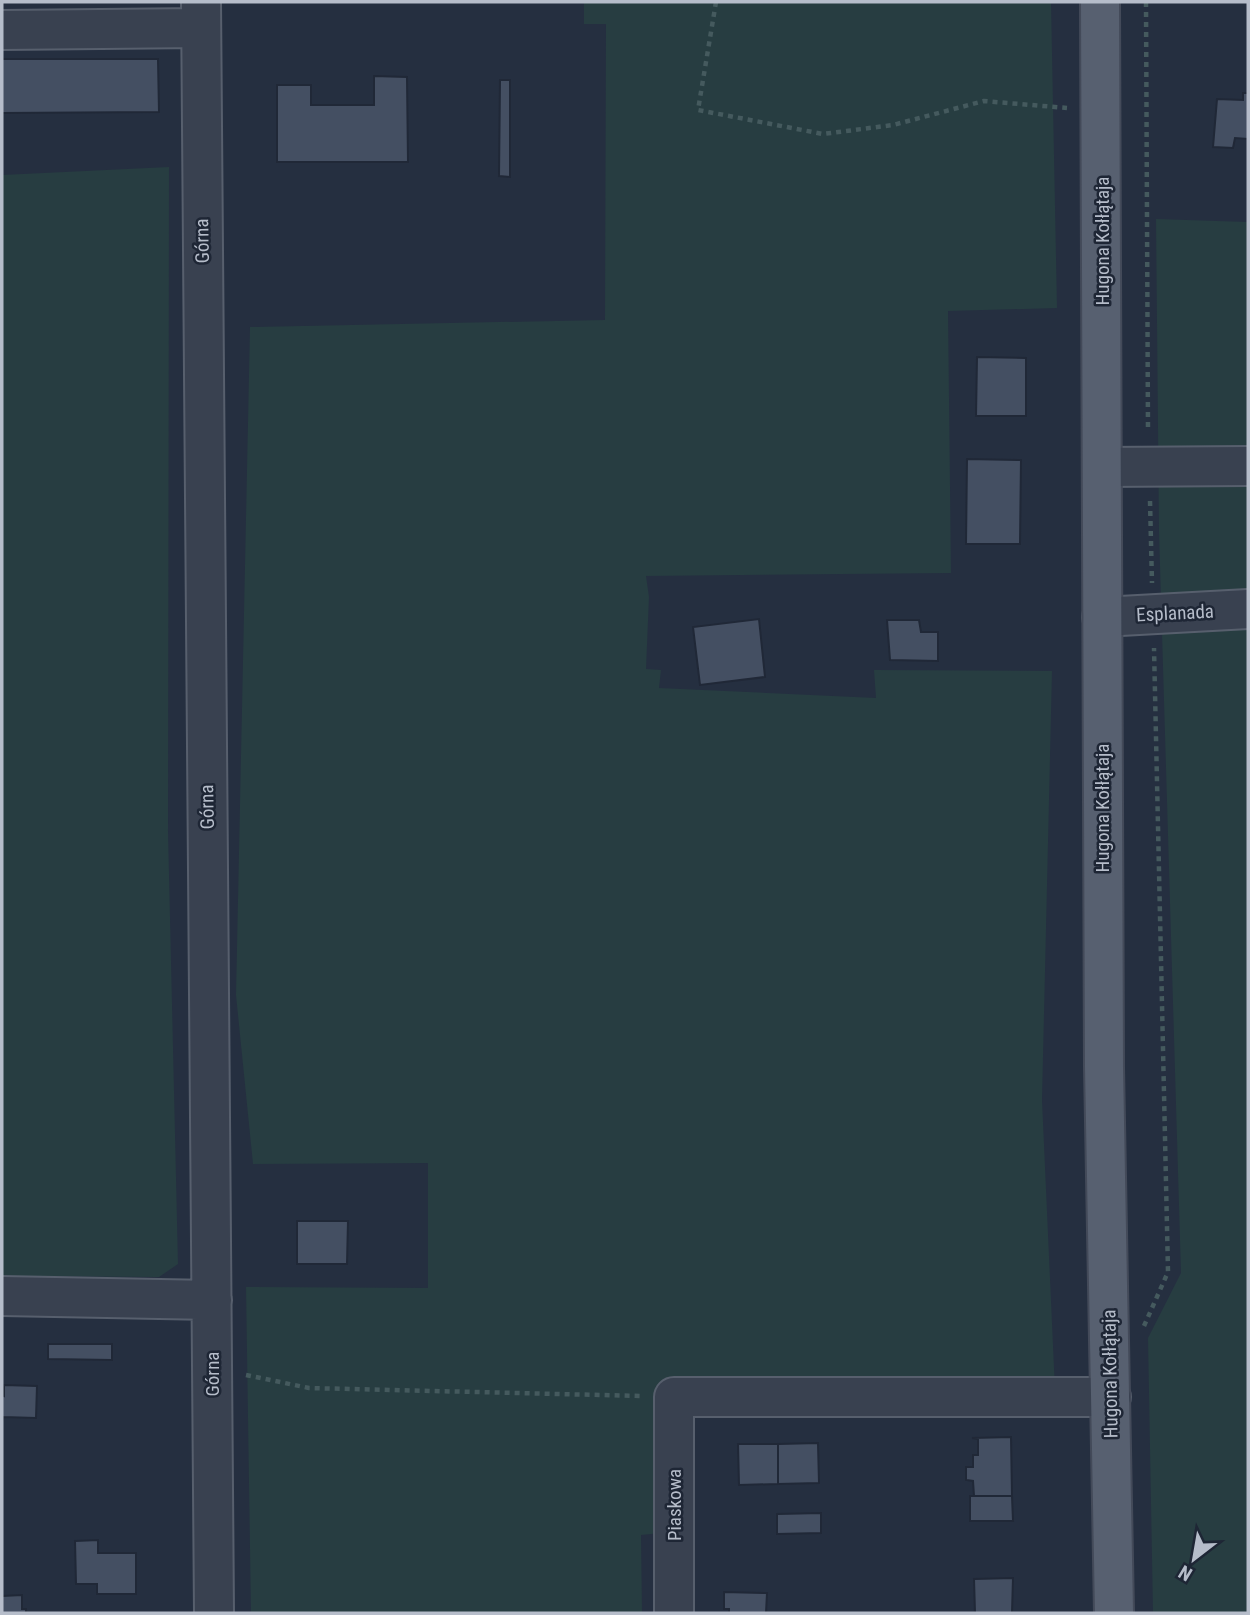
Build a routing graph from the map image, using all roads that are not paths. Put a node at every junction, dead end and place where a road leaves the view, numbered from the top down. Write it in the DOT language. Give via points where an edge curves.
graph roads {
  1 [pos="1100,2"];
  2 [pos="201,15"];
  3 [pos="71,16"];
  4 [pos="2,30"];
  5 [pos="1248,466"];
  6 [pos="1102,467"];
  7 [pos="1248,609"];
  8 [pos="1102,617"];
  9 [pos="2,1296"];
  10 [pos="212,1300"];
  11 [pos="1111,1397"];
  12 [pos="214,1613"];
  13 [pos="674,1613"];
  14 [pos="1114,1613"];
  1 -- 6 [label="main road, Hugona Kołłątaja"];
  2 -- 3 [label="street"];
  2 -- 10 [label="street, Górna"];
  3 -- 4 [label="street"];
  5 -- 6 [label="street"];
  6 -- 8 [label="main road, Hugona Kołłątaja"];
  7 -- 8 [label="street, Esplanada"];
  8 -- 11 [label="main road, Hugona Kołłątaja"];
  9 -- 10 [label="street"];
  10 -- 12 [label="street, Górna"];
  11 -- 13 [label="street, Piaskowa" via="674,1397"];
  11 -- 14 [label="main road, Hugona Kołłątaja"];
}
